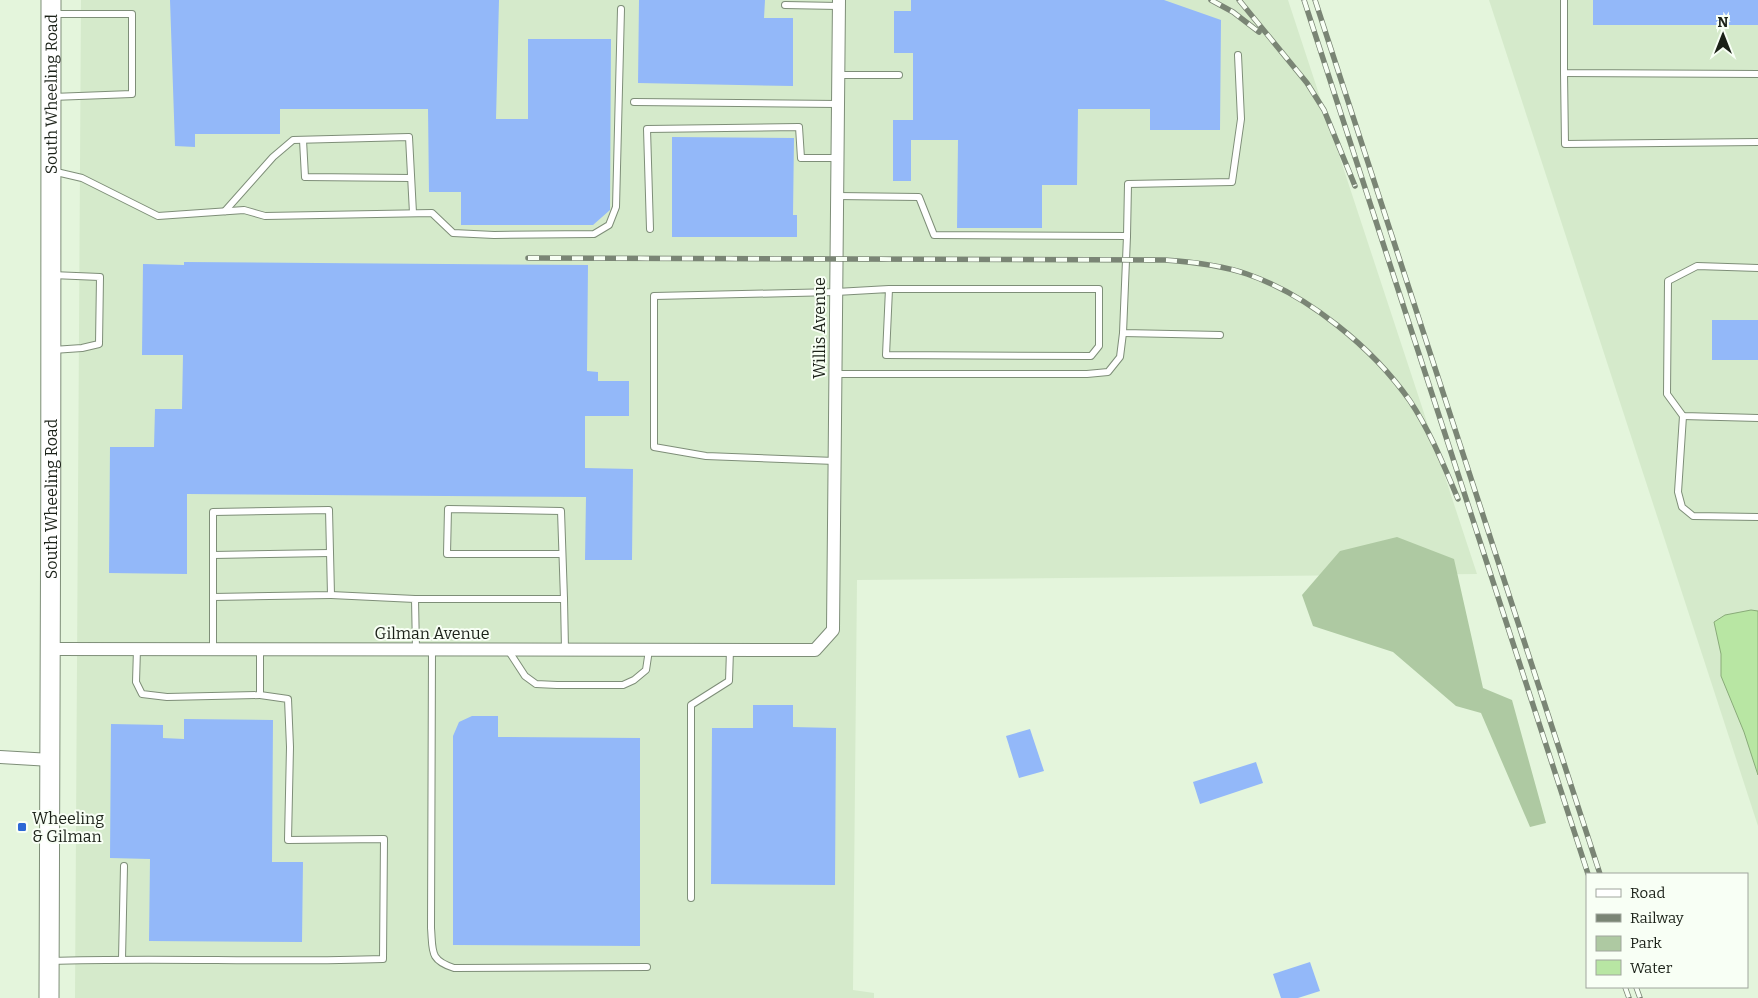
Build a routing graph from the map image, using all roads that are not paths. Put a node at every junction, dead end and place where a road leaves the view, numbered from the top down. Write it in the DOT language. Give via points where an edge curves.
graph roads {
  1 [pos="1564,0"];
  2 [pos="838,3"];
  3 [pos="785,5"];
  4 [pos="51,7"];
  5 [pos="621,9"];
  6 [pos="1238,55"];
  7 [pos="1564,73"];
  8 [pos="1758,74"];
  9 [pos="899,75"];
  10 [pos="838,76"];
  11 [pos="51,97"];
  12 [pos="634,102"];
  13 [pos="838,104"];
  14 [pos="303,140"];
  15 [pos="1758,142"];
  16 [pos="837,158"];
  17 [pos="50,171"];
  18 [pos="411,178"];
  19 [pos="837,196"];
  20 [pos="225,211"];
  21 [pos="413,213"];
  22 [pos="650,229"];
  23 [pos="1128,236"];
  24 [pos="1758,268"];
  25 [pos="50,275"];
  26 [pos="889,288"];
  27 [pos="836,292"];
  28 [pos="1123,333"];
  29 [pos="1220,335"];
  30 [pos="50,350"];
  31 [pos="835,374"];
  32 [pos="1683,416"];
  33 [pos="1758,418"];
  34 [pos="834,461"];
  35 [pos="1758,517"];
  36 [pos="330,553"];
  37 [pos="213,554"];
  38 [pos="562,554"];
  39 [pos="331,595"];
  40 [pos="213,597"];
  41 [pos="415,599"];
  42 [pos="564,599"];
  43 [pos="50,649"];
  44 [pos="137,649"];
  45 [pos="213,650"];
  46 [pos="260,650"];
  47 [pos="416,650"];
  48 [pos="432,650"];
  49 [pos="508,650"];
  50 [pos="565,650"];
  51 [pos="650,650"];
  52 [pos="730,650"];
  53 [pos="815,650"];
  54 [pos="260,695"];
  55 [pos="0,758"];
  56 [pos="51,760"];
  57 [pos="124,866"];
  58 [pos="691,898"];
  59 [pos="122,959"];
  60 [pos="49,961"];
  61 [pos="647,967"];
  62 [pos="49,998"];
  1 -- 7 [label="lane"];
  2 -- 3 [label="lane"];
  2 -- 10 [label="street, Willis Avenue"];
  4 -- 11 [label="main road, South Wheeling Road"];
  4 -- 11 [label="lane" via="132,14 132,94"];
  5 -- 21 [label="lane" via="616,206 609,225 594,234 453,233 432,213"];
  6 -- 23 [label="lane" via="1241,119 1232,182 1128,184"];
  7 -- 8 [label="lane"];
  7 -- 15 [label="lane" via="1565,144"];
  9 -- 10 [label="lane"];
  10 -- 13 [label="street, Willis Avenue"];
  11 -- 17 [label="main road, South Wheeling Road"];
  12 -- 13 [label="lane"];
  13 -- 16 [label="street, Willis Avenue"];
  14 -- 18 [label="lane" via="304,177"];
  14 -- 18 [label="lane" via="409,137"];
  14 -- 20 [label="lane" via="293,140 273,157"];
  16 -- 19 [label="street, Willis Avenue"];
  16 -- 22 [label="lane" via="801,158 799,127 647,129"];
  17 -- 20 [label="lane" via="82,178 158,216"];
  17 -- 25 [label="main road, South Wheeling Road"];
  18 -- 21 [label="lane"];
  19 -- 23 [label="lane" via="919,197 934,235"];
  19 -- 27 [label="street, Willis Avenue"];
  20 -- 21 [label="lane" via="244,210 265,216"];
  23 -- 28 [label="lane"];
  24 -- 32 [label="lane" via="1697,266 1668,281 1667,394"];
  25 -- 30 [label="main road, South Wheeling Road"];
  25 -- 30 [label="lane" via="100,277 99,344"];
  26 -- 26 [label="lane" via="886,355 1091,356 1100,346 1099,290"];
  26 -- 27 [label="lane"];
  27 -- 31 [label="street, Willis Avenue"];
  27 -- 34 [label="lane" via="654,296 654,447 706,456"];
  28 -- 29 [label="lane"];
  28 -- 31 [label="lane" via="1120,357 1108,372"];
  30 -- 43 [label="main road, South Wheeling Road"];
  31 -- 34 [label="street, Willis Avenue"];
  32 -- 33 [label="lane"];
  32 -- 35 [label="lane" via="1678,492 1682,507 1693,516"];
  34 -- 53 [label="street, Willis Avenue" via="833,630"];
  36 -- 37 [label="lane"];
  36 -- 37 [label="lane" via="329,510 213,512"];
  36 -- 39 [label="lane"];
  37 -- 40 [label="lane"];
  38 -- 38 [label="lane" via="447,554 448,509 561,511"];
  38 -- 42 [label="lane"];
  39 -- 40 [label="lane"];
  39 -- 41 [label="lane"];
  40 -- 45 [label="lane"];
  41 -- 42 [label="lane"];
  41 -- 47 [label="lane"];
  42 -- 50 [label="lane"];
  43 -- 44 [label="street, Gilman Avenue"];
  43 -- 56 [label="main road, South Wheeling Road"];
  44 -- 45 [label="street, Gilman Avenue"];
  44 -- 54 [label="lane" via="136,682 142,694 167,697"];
  45 -- 46 [label="street, Gilman Avenue"];
  46 -- 47 [label="street, Gilman Avenue"];
  46 -- 54 [label="lane"];
  47 -- 48 [label="street, Gilman Avenue"];
  48 -- 49 [label="street, Gilman Avenue"];
  48 -- 61 [label="lane" via="431,928 433,952 440,963 454,968"];
  49 -- 50 [label="street, Gilman Avenue"];
  49 -- 51 [label="lane" via="526,676 536,684 557,685 623,685 646,670"];
  50 -- 51 [label="street, Gilman Avenue"];
  51 -- 52 [label="street, Gilman Avenue"];
  52 -- 53 [label="street, Gilman Avenue"];
  52 -- 58 [label="lane" via="729,681 691,705"];
  54 -- 59 [label="lane" via="288,699 288,840 384,839 383,959"];
  55 -- 56 [label="street"];
  56 -- 60 [label="main road, South Wheeling Road"];
  57 -- 59 [label="lane"];
  59 -- 60 [label="lane"];
  60 -- 62 [label="main road, South Wheeling Road"];
}
